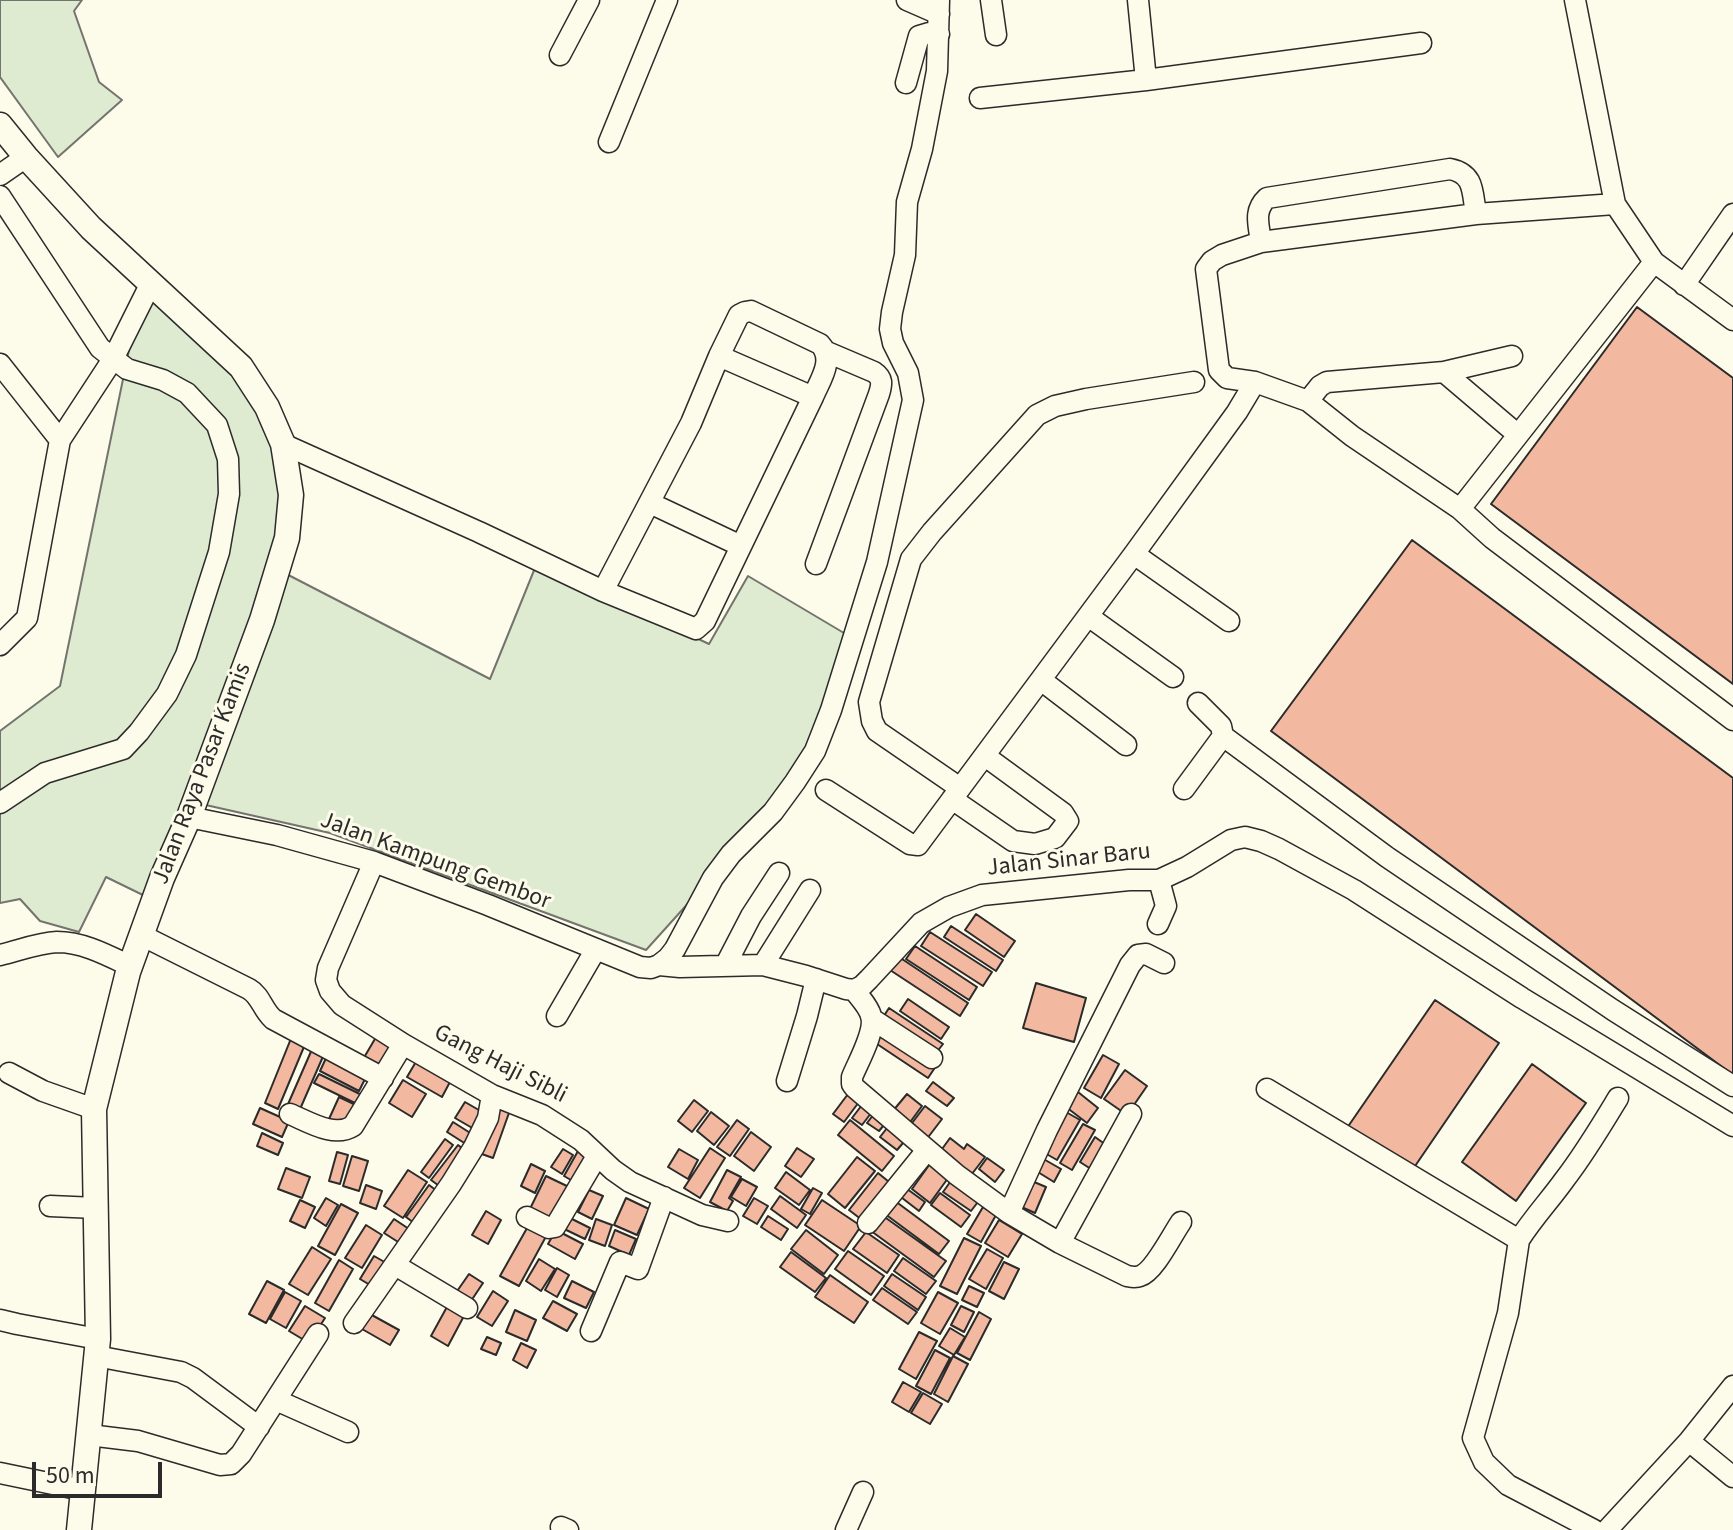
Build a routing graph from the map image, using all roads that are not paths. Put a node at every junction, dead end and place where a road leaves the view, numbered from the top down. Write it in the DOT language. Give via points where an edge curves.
graph roads {
  1 [pos="589,0"];
  2 [pos="667,0"];
  3 [pos="907,0"];
  4 [pos="991,0"];
  5 [pos="1138,0"];
  6 [pos="1575,0"];
  7 [pos="939,16"];
  8 [pos="996,35"];
  9 [pos="1421,43"];
  10 [pos="560,55"];
  11 [pos="1146,80"];
  12 [pos="906,83"];
  13 [pos="980,98"];
  14 [pos="0,125"];
  15 [pos="609,142"];
  16 [pos="26,157"];
  17 [pos="0,175"];
  18 [pos="0,196"];
  19 [pos="1615,204"];
  20 [pos="1476,214"];
  21 [pos="1733,214"];
  22 [pos="1261,242"];
  23 [pos="1654,262"];
  24 [pos="151,283"];
  25 [pos="1684,285"];
  26 [pos="1733,320"];
  27 [pos="827,352"];
  28 [pos="719,356"];
  29 [pos="1512,356"];
  30 [pos="113,359"];
  31 [pos="0,364"];
  32 [pos="1444,372"];
  33 [pos="1194,382"];
  34 [pos="1255,382"];
  35 [pos="813,397"];
  36 [pos="1308,401"];
  37 [pos="1517,434"];
  38 [pos="60,440"];
  39 [pos="283,444"];
  40 [pos="650,503"];
  41 [pos="1460,509"];
  42 [pos="741,546"];
  43 [pos="1134,554"];
  44 [pos="816,564"];
  45 [pos="603,591"];
  46 [pos="1088,616"];
  47 [pos="1229,621"];
  48 [pos="0,645"];
  49 [pos="1173,677"];
  50 [pos="1041,680"];
  51 [pos="1198,703"];
  52 [pos="1733,720"];
  53 [pos="1223,736"];
  54 [pos="1126,745"];
  55 [pos="985,756"];
  56 [pos="1184,789"];
  57 [pos="826,790"];
  58 [pos="956,793"];
  59 [pos="0,803"];
  60 [pos="189,817"];
  61 [pos="374,862"];
  62 [pos="779,873"];
  63 [pos="1159,880"];
  64 [pos="810,890"];
  65 [pos="1158,924"];
  66 [pos="141,935"];
  67 [pos="596,949"];
  68 [pos="0,955"];
  69 [pos="1164,963"];
  70 [pos="659,965"];
  71 [pos="763,965"];
  72 [pos="130,966"];
  73 [pos="725,966"];
  74 [pos="816,979"];
  75 [pos="854,990"];
  76 [pos="557,1016"];
  77 [pos="872,1019"];
  78 [pos="403,1044"];
  79 [pos="932,1058"];
  80 [pos="9,1073"];
  81 [pos="383,1078"];
  82 [pos="787,1081"];
  83 [pos="1733,1086"];
  84 [pos="1267,1089"];
  85 [pos="492,1095"];
  86 [pos="1618,1098"];
  87 [pos="94,1109"];
  88 [pos="290,1114"];
  89 [pos="1131,1114"];
  90 [pos="1733,1126"];
  91 [pos="927,1150"];
  92 [pos="597,1156"];
  93 [pos="664,1197"];
  94 [pos="50,1206"];
  95 [pos="96,1208"];
  96 [pos="1009,1213"];
  97 [pos="527,1217"];
  98 [pos="728,1221"];
  99 [pos="1181,1222"];
  100 [pos="868,1223"];
  101 [pos="1519,1240"];
  102 [pos="1060,1243"];
  103 [pos="395,1265"];
  104 [pos="467,1308"];
  105 [pos="0,1320"];
  106 [pos="354,1323"];
  107 [pos="591,1331"];
  108 [pos="318,1334"];
  109 [pos="97,1347"];
  110 [pos="1733,1386"];
  111 [pos="276,1400"];
  112 [pos="259,1427"];
  113 [pos="348,1432"];
  114 [pos="89,1435"];
  115 [pos="1689,1441"];
  116 [pos="0,1473"];
  117 [pos="1733,1477"];
  118 [pos="82,1490"];
  119 [pos="863,1492"];
  120 [pos="79,1530"];
  121 [pos="846,1530"];
  122 [pos="1594,1530"];
  123 [pos="1607,1530"];
  1 -- 10 [label="street"];
  2 -- 15 [label="street"];
  3 -- 7 [label="street"];
  4 -- 8 [label="street"];
  5 -- 11 [label="street"];
  6 -- 19 [label="street"];
  7 -- 12 [label="street" via="929,33 919,36"];
  7 -- 70 [label="street" via="937,71 907,202 905,255 890,329 913,400 877,562 815,751 773,812 713,878 675,949"];
  9 -- 11 [label="street"];
  11 -- 13 [label="street"];
  14 -- 16 [label="main road, Jalan Raya Pasar Kamis"];
  16 -- 17 [label="street"];
  16 -- 24 [label="main road, Jalan Raya Pasar Kamis"];
  18 -- 30 [label="street" via="100,348"];
  19 -- 20 [label="street"];
  19 -- 23 [label="street"];
  20 -- 22 [label="street"];
  20 -- 22 [label="street" via="1469,179 1450,169 1267,198 1257,214"];
  21 -- 25 [label="street"];
  22 -- 34 [label="street" via="1222,255 1206,269 1219,370 1227,378"];
  23 -- 25 [label="street"];
  23 -- 37 [label="street"];
  24 -- 30 [label="street"];
  24 -- 39 [label="main road, Jalan Raya Pasar Kamis" via="241,367"];
  25 -- 26 [label="street"];
  27 -- 28 [label="street" via="751,311 737,319"];
  27 -- 35 [label="street"];
  27 -- 44 [label="street" via="874,372 882,381"];
  28 -- 35 [label="street"];
  28 -- 40 [label="street"];
  29 -- 32 [label="street"];
  30 -- 38 [label="street"];
  30 -- 59 [label="street" via="187,393 217,425 228,459 229,494 219,552 186,655 167,694 139,732 123,749 45,773"];
  31 -- 38 [label="street"];
  32 -- 36 [label="street" via="1327,382"];
  32 -- 37 [label="street"];
  33 -- 58 [label="street" via="1071,402 1037,415 911,559 869,702 872,721 877,731"];
  34 -- 36 [label="street"];
  34 -- 43 [label="street"];
  35 -- 42 [label="street"];
  36 -- 41 [label="street"];
  37 -- 41 [label="street"];
  38 -- 48 [label="street" via="27,618"];
  39 -- 45 [label="street"];
  39 -- 60 [label="main road, Jalan Raya Pasar Kamis" via="291,495 287,538"];
  40 -- 42 [label="street"];
  40 -- 45 [label="street"];
  41 -- 52 [label="street"];
  42 -- 45 [label="street" via="705,621 696,629"];
  43 -- 46 [label="street"];
  43 -- 47 [label="street"];
  46 -- 49 [label="street"];
  46 -- 50 [label="street"];
  50 -- 54 [label="street"];
  50 -- 55 [label="street"];
  51 -- 53 [label="street" via="1221,726"];
  53 -- 56 [label="street"];
  53 -- 83 [label="street" via="1387,857"];
  55 -- 58 [label="street"];
  55 -- 58 [label="street" via="1063,813 1068,821 1055,838 1035,844 1013,841"];
  57 -- 58 [label="street" via="918,845"];
  60 -- 61 [label="street, Jalan Kampung Gembor"];
  60 -- 66 [label="main road, Jalan Raya Pasar Kamis"];
  61 -- 67 [label="street, Jalan Kampung Gembor"];
  61 -- 78 [label="street, Gang Haji Sibli" via="326,980 342,1005"];
  62 -- 73 [label="street"];
  63 -- 65 [label="street" via="1166,906"];
  63 -- 75 [label="street, Jalan Sinar Baru" via="982,895 921,923"];
  63 -- 90 [label="street, Jalan Sinar Baru" via="1231,840 1261,841 1354,890"];
  64 -- 71 [label="street"];
  66 -- 72 [label="main road, Jalan Raya Pasar Kamis"];
  66 -- 81 [label="street" via="249,989 273,1019"];
  67 -- 70 [label="street, Jalan Kampung Gembor" via="640,967"];
  67 -- 76 [label="street"];
  68 -- 72 [label="street" via="57,942"];
  69 -- 96 [label="street" via="1146,954 1130,965"];
  70 -- 73 [label="street"];
  71 -- 73 [label="street"];
  71 -- 74 [label="street"];
  72 -- 87 [label="main road, Jalan Raya Pasar Kamis"];
  74 -- 75 [label="street"];
  74 -- 82 [label="street"];
  75 -- 77 [label="street"];
  77 -- 79 [label="street"];
  77 -- 91 [label="street" via="852,1084"];
  78 -- 81 [label="street"];
  78 -- 85 [label="street, Gang Haji Sibli"];
  80 -- 87 [label="street"];
  81 -- 88 [label="street" via="346,1130"];
  84 -- 101 [label="street"];
  85 -- 92 [label="street, Gang Haji Sibli" via="542,1115"];
  85 -- 103 [label="street" via="474,1147"];
  86 -- 101 [label="street"];
  87 -- 95 [label="main road, Jalan Raya Pasar Kamis"];
  89 -- 102 [label="street"];
  91 -- 96 [label="street"];
  91 -- 100 [label="street"];
  92 -- 93 [label="street, Gang Haji Sibli" via="630,1182"];
  92 -- 97 [label="street" via="555,1227"];
  93 -- 98 [label="street, Gang Haji Sibli"];
  93 -- 107 [label="street" via="638,1269 620,1262"];
  94 -- 95 [label="street"];
  95 -- 109 [label="main road, Jalan Raya Pasar Kamis"];
  96 -- 102 [label="street"];
  99 -- 102 [label="street" via="1149,1271 1138,1277"];
  101 -- 122 [label="street" via="1508,1313 1473,1438 1484,1462 1508,1485"];
  103 -- 104 [label="street"];
  103 -- 106 [label="street"];
  105 -- 109 [label="street"];
  108 -- 111 [label="street"];
  109 -- 112 [label="street" via="181,1372"];
  109 -- 114 [label="main road, Jalan Raya Pasar Kamis"];
  110 -- 115 [label="street"];
  111 -- 112 [label="street"];
  111 -- 113 [label="street"];
  112 -- 114 [label="street" via="237,1460 226,1465 138,1441"];
  114 -- 118 [label="main road, Jalan Raya Pasar Kamis"];
  115 -- 117 [label="street"];
  115 -- 123 [label="street"];
  116 -- 118 [label="street"];
  118 -- 120 [label="main road, Jalan Raya Pasar Kamis"];
  119 -- 121 [label="street"];
}
